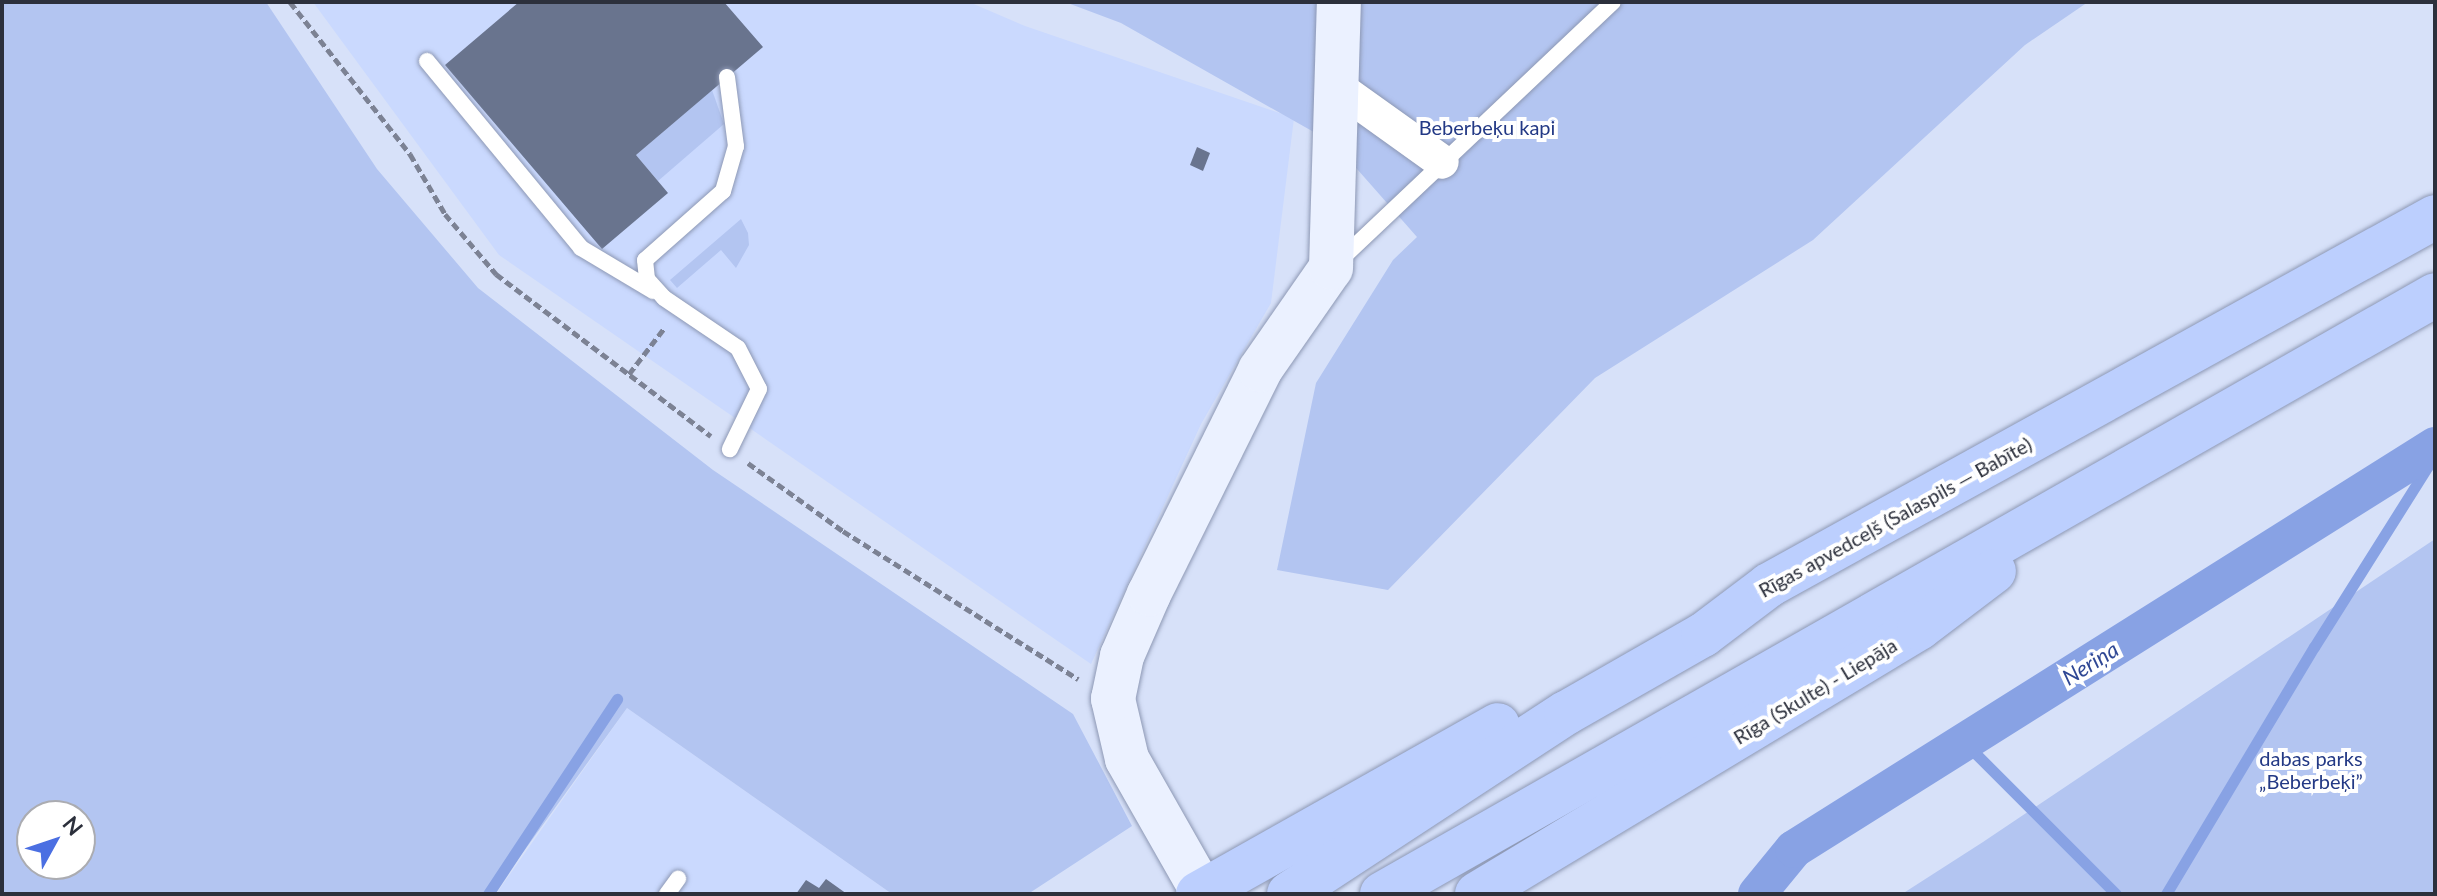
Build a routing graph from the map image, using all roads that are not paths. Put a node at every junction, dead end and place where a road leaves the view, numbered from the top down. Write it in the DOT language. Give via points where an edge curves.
graph roads {
  1 [pos="1339,2"];
  2 [pos="1613,2"];
  3 [pos="427,61"];
  4 [pos="727,77"];
  5 [pos="1336,86"];
  6 [pos="1442,162"];
  7 [pos="2435,217"];
  8 [pos="1331,268"];
  9 [pos="2435,295"];
  10 [pos="664,298"];
  11 [pos="730,449"];
  12 [pos="2136,464"];
  13 [pos="1769,585"];
  14 [pos="678,879"];
  15 [pos="1200,893"];
  16 [pos="667,894"];
  17 [pos="1289,894"];
  18 [pos="1382,894"];
  19 [pos="1477,894"];
  1 -- 5 [label="street"];
  2 -- 6 [label="lane"];
  3 -- 10 [label="lane" via="581,248"];
  4 -- 10 [label="lane" via="736,146 723,191 645,260 647,279"];
  5 -- 6 [label="street"];
  5 -- 8 [label="street"];
  6 -- 8 [label="lane"];
  7 -- 13 [label="highway, Rīgas apvedceļš (Salaspils — Babīte)"];
  8 -- 15 [label="street" via="1260,370 1122,656 1113,699 1127,759"];
  9 -- 12 [label="highway"];
  10 -- 11 [label="lane" via="738,348 759,389"];
  12 -- 18 [label="highway"];
  12 -- 19 [label="highway, Rīga (Skulte) - Liepāja" via="1919,628"];
  13 -- 15 [label="highway" via="1692,615"];
  13 -- 17 [label="highway, Rīgas apvedceļš (Salaspils — Babīte)" via="1703,635 1566,713"];
  14 -- 16 [label="lane"];
}
